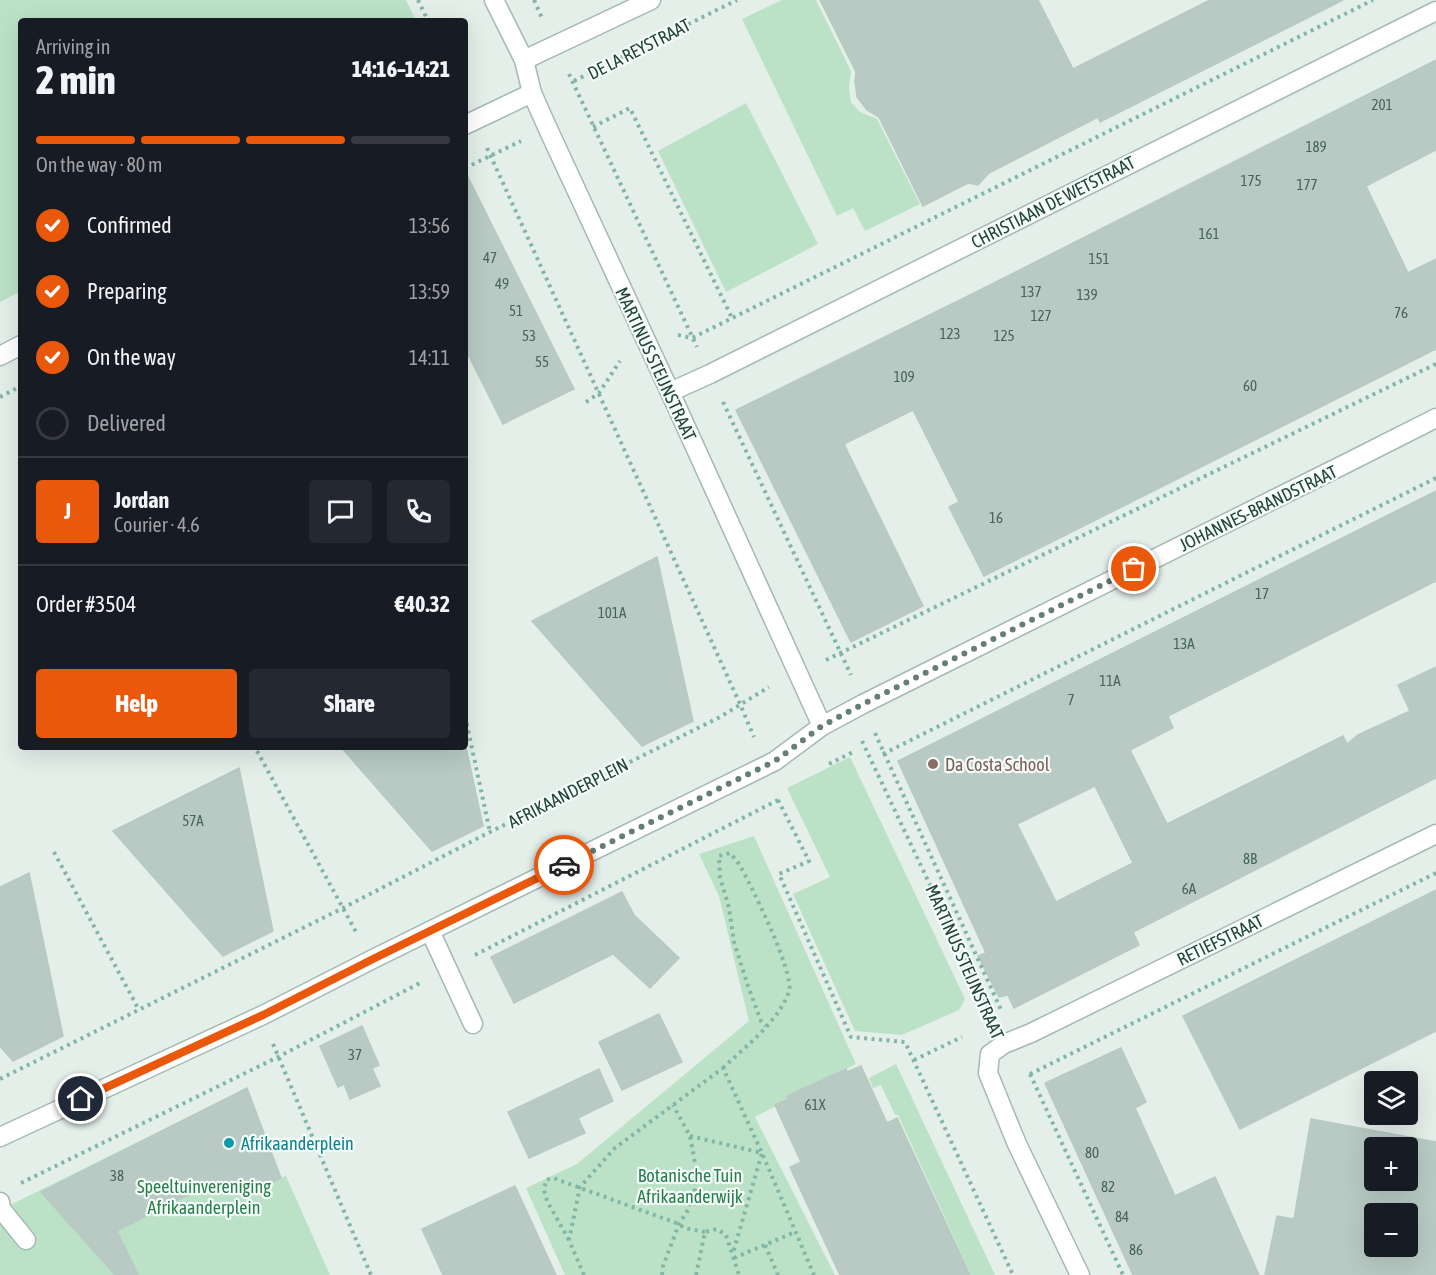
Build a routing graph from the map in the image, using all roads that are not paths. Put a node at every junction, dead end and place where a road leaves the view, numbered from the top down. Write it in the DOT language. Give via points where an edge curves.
graph roads {
  1 [pos="494,0"];
  2 [pos="651,0"];
  3 [pos="1436,11"];
  4 [pos="524,60"];
  5 [pos="532,93"];
  6 [pos="468,124"];
  7 [pos="18,347"];
  8 [pos="0,356"];
  9 [pos="670,392"];
  10 [pos="1436,418"];
  11 [pos="822,726"];
  12 [pos="1436,834"];
  13 [pos="430,931"];
  14 [pos="473,1024"];
  15 [pos="1004,1044"];
  16 [pos="0,1137"];
  17 [pos="5,1195"];
  18 [pos="26,1240"];
  19 [pos="1080,1275"];
  1 -- 4 [label="street, MARTINUS STEIJNSTRAAT"];
  2 -- 4 [label="street"];
  3 -- 9 [label="street, CHRISTIAAN DE WETSTRAAT"];
  4 -- 5 [label="street, MARTINUS STEIJNSTRAAT"];
  5 -- 6 [label="street"];
  5 -- 9 [label="street, MARTINUS STEIJNSTRAAT"];
  7 -- 8 [label="street"];
  9 -- 11 [label="street, MARTINUS STEIJNSTRAAT"];
  10 -- 11 [label="street, JOHANNES-BRANDSTRAAT"];
  11 -- 13 [label="street" via="775,761"];
  12 -- 15 [label="street, RETIEFSTRAAT"];
  13 -- 14 [label="street"];
  13 -- 16 [label="street" via="263,1015"];
  15 -- 19 [label="street, MARTINUS STEIJNSTRAAT" via="990,1054 988,1073 1017,1144"];
  17 -- 18 [label="street" via="1,1209"];
}
